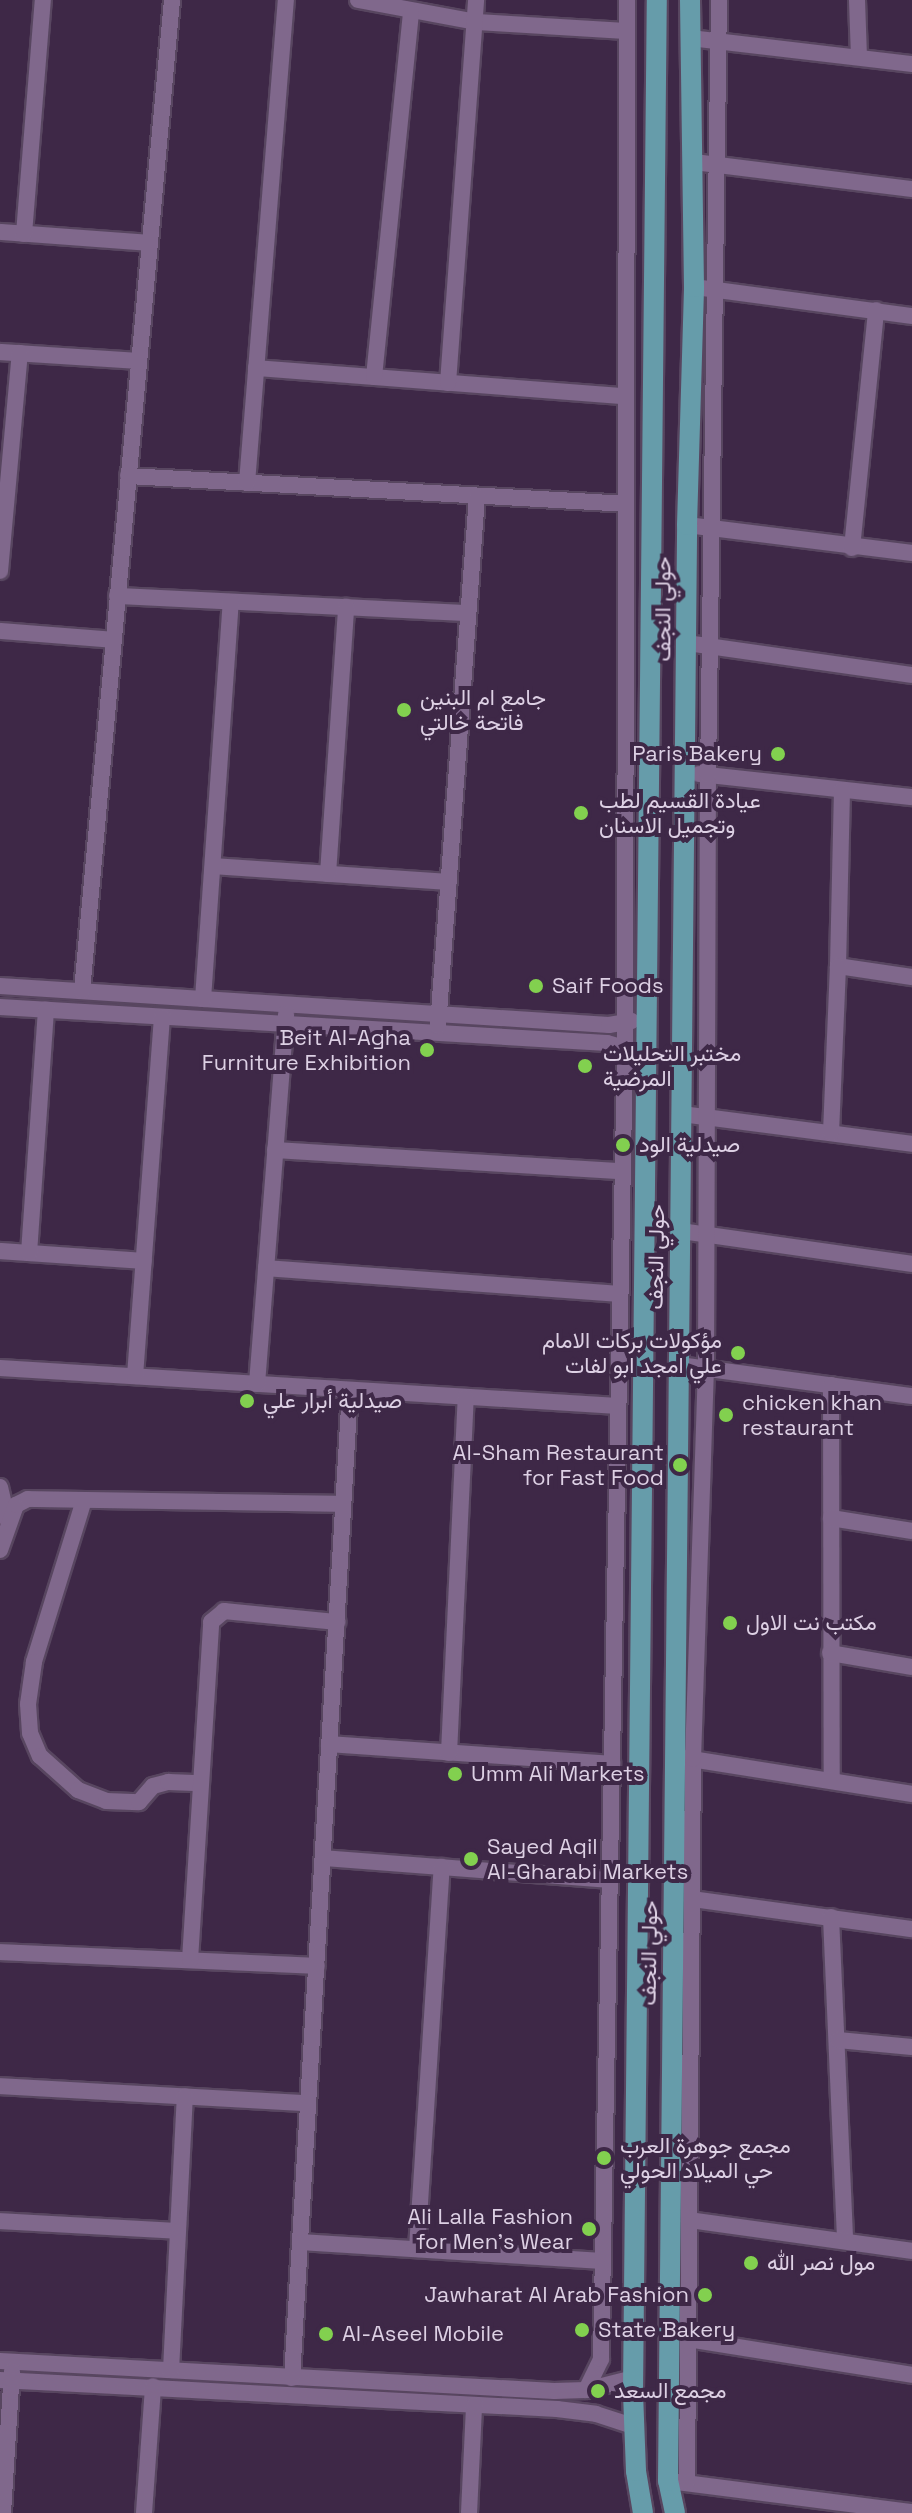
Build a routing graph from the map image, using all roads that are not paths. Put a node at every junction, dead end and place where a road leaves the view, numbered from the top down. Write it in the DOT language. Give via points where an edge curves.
graph roads {
  1 [pos="43,0"];
  2 [pos="172,0"];
  3 [pos="286,0"];
  4 [pos="358,0"];
  5 [pos="476,0"];
  6 [pos="627,0"];
  7 [pos="657,0"];
  8 [pos="690,0"];
  9 [pos="719,0"];
  10 [pos="857,0"];
  11 [pos="411,12"];
  12 [pos="477,22"];
  13 [pos="626,31"];
  14 [pos="690,38"];
  15 [pos="719,41"];
  16 [pos="859,57"];
  17 [pos="912,64"];
  18 [pos="694,162"];
  19 [pos="717,165"];
  20 [pos="912,189"];
  21 [pos="0,232"];
  22 [pos="24,234"];
  23 [pos="150,243"];
  24 [pos="694,287"];
  25 [pos="717,290"];
  26 [pos="876,310"];
  27 [pos="912,316"];
  28 [pos="0,352"];
  29 [pos="20,353"];
  30 [pos="139,361"];
  31 [pos="256,368"];
  32 [pos="374,377"];
  33 [pos="448,383"];
  34 [pos="623,396"];
  35 [pos="4,473"];
  36 [pos="128,476"];
  37 [pos="247,483"];
  38 [pos="477,496"];
  39 [pos="625,504"];
  40 [pos="687,525"];
  41 [pos="713,528"];
  42 [pos="852,548"];
  43 [pos="912,553"];
  44 [pos="0,571"];
  45 [pos="117,596"];
  46 [pos="231,602"];
  47 [pos="346,607"];
  48 [pos="467,613"];
  49 [pos="0,631"];
  50 [pos="114,640"];
  51 [pos="687,643"];
  52 [pos="711,646"];
  53 [pos="912,675"];
  54 [pos="685,773"];
  55 [pos="708,775"];
  56 [pos="842,790"];
  57 [pos="912,797"];
  58 [pos="213,866"];
  59 [pos="328,874"];
  60 [pos="448,882"];
  61 [pos="838,966"];
  62 [pos="912,977"];
  63 [pos="0,986"];
  64 [pos="82,991"];
  65 [pos="203,999"];
  66 [pos="286,1005"];
  67 [pos="0,1007"];
  68 [pos="46,1010"];
  69 [pos="647,1012"];
  70 [pos="438,1015"];
  71 [pos="162,1017"];
  72 [pos="624,1024"];
  73 [pos="285,1025"];
  74 [pos="438,1035"];
  75 [pos="625,1046"];
  76 [pos="647,1064"];
  77 [pos="682,1114"];
  78 [pos="706,1117"];
  79 [pos="831,1133"];
  80 [pos="912,1144"];
  81 [pos="275,1150"];
  82 [pos="621,1171"];
  83 [pos="681,1231"];
  84 [pos="705,1234"];
  85 [pos="0,1251"];
  86 [pos="29,1253"];
  87 [pos="144,1261"];
  88 [pos="912,1264"];
  89 [pos="266,1268"];
  90 [pos="619,1294"];
  91 [pos="679,1365"];
  92 [pos="0,1368"];
  93 [pos="706,1369"];
  94 [pos="135,1376"];
  95 [pos="257,1384"];
  96 [pos="831,1385"];
  97 [pos="350,1390"];
  98 [pos="912,1396"];
  99 [pos="466,1397"];
  100 [pos="618,1406"];
  101 [pos="677,1472"];
  102 [pos="643,1473"];
  103 [pos="0,1487"];
  104 [pos="84,1500"];
  105 [pos="343,1504"];
  106 [pos="831,1518"];
  107 [pos="8,1521"];
  108 [pos="912,1531"];
  109 [pos="642,1537"];
  110 [pos="676,1542"];
  111 [pos="0,1550"];
  112 [pos="337,1622"];
  113 [pos="686,1623"];
  114 [pos="830,1653"];
  115 [pos="912,1667"];
  116 [pos="329,1744"];
  117 [pos="449,1753"];
  118 [pos="684,1758"];
  119 [pos="612,1764"];
  120 [pos="832,1781"];
  121 [pos="201,1783"];
  122 [pos="912,1794"];
  123 [pos="323,1858"];
  124 [pos="442,1867"];
  125 [pos="609,1880"];
  126 [pos="692,1899"];
  127 [pos="831,1917"];
  128 [pos="912,1929"];
  129 [pos="0,1952"];
  130 [pos="190,1960"];
  131 [pos="317,1966"];
  132 [pos="682,1990"];
  133 [pos="838,2040"];
  134 [pos="912,2047"];
  135 [pos="0,2086"];
  136 [pos="185,2096"];
  137 [pos="308,2103"];
  138 [pos="689,2220"];
  139 [pos="0,2221"];
  140 [pos="178,2231"];
  141 [pos="845,2241"];
  142 [pos="300,2242"];
  143 [pos="417,2249"];
  144 [pos="912,2251"];
  145 [pos="602,2261"];
  146 [pos="688,2339"];
  147 [pos="6,2362"];
  148 [pos="171,2370"];
  149 [pos="912,2375"];
  150 [pos="292,2378"];
  151 [pos="633,2378"];
  152 [pos="6,2380"];
  153 [pos="153,2386"];
  154 [pos="586,2390"];
  155 [pos="474,2405"];
  156 [pos="634,2426"];
  157 [pos="636,2471"];
  158 [pos="677,2482"];
  159 [pos="2,2506"];
  160 [pos="912,2512"];
  161 [pos="144,2513"];
  162 [pos="469,2513"];
  163 [pos="633,2513"];
  164 [pos="643,2513"];
  165 [pos="675,2513"];
  1 -- 22 [label="street"];
  2 -- 23 [label="street"];
  3 -- 31 [label="street"];
  4 -- 11 [label="street"];
  5 -- 12 [label="street"];
  6 -- 13 [label="street"];
  7 -- 69 [label="main road, حولي النجف"];
  8 -- 14 [label="main road, حولي النجف"];
  9 -- 15 [label="street"];
  10 -- 16 [label="street"];
  11 -- 12 [label="street"];
  11 -- 32 [label="street"];
  12 -- 13 [label="street"];
  12 -- 33 [label="street"];
  13 -- 34 [label="street"];
  14 -- 15 [label="street"];
  14 -- 18 [label="main road, حولي النجف"];
  15 -- 16 [label="street"];
  15 -- 19 [label="street"];
  16 -- 17 [label="street"];
  18 -- 19 [label="street"];
  18 -- 24 [label="main road, حولي النجف"];
  19 -- 20 [label="street"];
  19 -- 25 [label="street"];
  21 -- 22 [label="street"];
  22 -- 23 [label="street"];
  23 -- 30 [label="street"];
  24 -- 25 [label="street"];
  24 -- 40 [label="main road, حولي النجف"];
  25 -- 26 [label="street"];
  25 -- 41 [label="street"];
  26 -- 27 [label="street"];
  26 -- 42 [label="street"];
  28 -- 29 [label="street"];
  29 -- 30 [label="street"];
  29 -- 35 [label="street"];
  30 -- 36 [label="street"];
  31 -- 32 [label="street"];
  31 -- 37 [label="street"];
  32 -- 33 [label="street"];
  33 -- 34 [label="street"];
  34 -- 39 [label="street"];
  35 -- 44 [label="street"];
  36 -- 37 [label="street"];
  36 -- 45 [label="street"];
  37 -- 38 [label="street"];
  38 -- 39 [label="street"];
  38 -- 48 [label="street"];
  39 -- 72 [label="street"];
  40 -- 41 [label="street"];
  40 -- 51 [label="main road, حولي النجف"];
  41 -- 42 [label="street"];
  41 -- 52 [label="street"];
  42 -- 43 [label="street"];
  45 -- 46 [label="street"];
  45 -- 50 [label="street"];
  46 -- 47 [label="street"];
  46 -- 58 [label="street"];
  47 -- 48 [label="street"];
  47 -- 59 [label="street"];
  48 -- 60 [label="street"];
  49 -- 50 [label="street"];
  50 -- 64 [label="street"];
  51 -- 52 [label="street"];
  51 -- 54 [label="main road, حولي النجف"];
  52 -- 53 [label="street"];
  52 -- 55 [label="street"];
  54 -- 55 [label="street"];
  54 -- 77 [label="main road, حولي النجف"];
  55 -- 56 [label="street"];
  55 -- 78 [label="street"];
  56 -- 57 [label="street"];
  56 -- 61 [label="street"];
  58 -- 59 [label="street"];
  58 -- 65 [label="street"];
  59 -- 60 [label="street"];
  60 -- 70 [label="street"];
  61 -- 62 [label="street"];
  61 -- 79 [label="street"];
  63 -- 64 [label="street"];
  64 -- 65 [label="street"];
  65 -- 66 [label="street"];
  66 -- 70 [label="street"];
  66 -- 73 [label="street"];
  67 -- 68 [label="street"];
  68 -- 71 [label="street"];
  68 -- 86 [label="street"];
  69 -- 72 [label="street"];
  69 -- 76 [label="main road, حولي النجف"];
  70 -- 72 [label="street"];
  70 -- 74 [label="street"];
  71 -- 73 [label="street"];
  71 -- 87 [label="street"];
  72 -- 75 [label="street"];
  73 -- 74 [label="street"];
  73 -- 81 [label="street"];
  74 -- 75 [label="street"];
  75 -- 76 [label="street"];
  75 -- 82 [label="street"];
  76 -- 102 [label="main road, حولي النجف"];
  77 -- 78 [label="street"];
  77 -- 83 [label="main road, حولي النجف"];
  78 -- 79 [label="street"];
  78 -- 84 [label="street"];
  79 -- 80 [label="street"];
  81 -- 82 [label="street"];
  81 -- 89 [label="street"];
  82 -- 90 [label="street"];
  83 -- 84 [label="street"];
  83 -- 91 [label="main road, حولي النجف"];
  84 -- 88 [label="street"];
  84 -- 93 [label="street"];
  85 -- 86 [label="street"];
  86 -- 87 [label="street"];
  87 -- 94 [label="street"];
  89 -- 90 [label="street"];
  89 -- 95 [label="street"];
  90 -- 100 [label="street"];
  91 -- 93 [label="street"];
  91 -- 101 [label="main road, حولي النجف"];
  92 -- 94 [label="street"];
  93 -- 96 [label="street"];
  93 -- 113 [label="street"];
  94 -- 95 [label="street"];
  95 -- 97 [label="street"];
  96 -- 98 [label="street"];
  96 -- 106 [label="street"];
  97 -- 99 [label="street"];
  97 -- 105 [label="street"];
  99 -- 100 [label="street"];
  99 -- 117 [label="street"];
  100 -- 119 [label="street"];
  101 -- 102 [label="main road" via="656,1479"];
  101 -- 110 [label="main road, حولي النجف"];
  102 -- 109 [label="main road, حولي النجف"];
  103 -- 107 [label="street"];
  104 -- 105 [label="street"];
  104 -- 107 [label="street" via="28,1499 16,1505"];
  104 -- 121 [label="street" via="34,1662 30,1733 40,1756 78,1790 106,1801 139,1802 153,1786 168,1782"];
  105 -- 112 [label="street"];
  106 -- 108 [label="street"];
  106 -- 114 [label="street"];
  107 -- 111 [label="street"];
  109 -- 110 [label="main road" via="660,1532"];
  109 -- 151 [label="main road, حولي النجف"];
  110 -- 113 [label="main road, حولي النجف"];
  112 -- 116 [label="street"];
  112 -- 121 [label="street" via="224,1611 216,1615 211,1622"];
  113 -- 118 [label="main road, حولي النجف"];
  114 -- 115 [label="street"];
  114 -- 120 [label="street"];
  116 -- 117 [label="street"];
  116 -- 123 [label="street"];
  117 -- 119 [label="street"];
  118 -- 120 [label="street"];
  118 -- 126 [label="street"];
  118 -- 132 [label="main road, حولي النجف"];
  119 -- 125 [label="street"];
  120 -- 122 [label="street"];
  121 -- 130 [label="street"];
  123 -- 124 [label="street"];
  123 -- 131 [label="street"];
  124 -- 125 [label="street"];
  124 -- 143 [label="street"];
  125 -- 145 [label="street"];
  126 -- 127 [label="street"];
  126 -- 132 [label="street"];
  127 -- 128 [label="street"];
  127 -- 133 [label="street"];
  129 -- 130 [label="street"];
  130 -- 131 [label="street"];
  131 -- 137 [label="street"];
  132 -- 138 [label="street"];
  132 -- 158 [label="main road, حولي النجف"];
  133 -- 134 [label="street"];
  133 -- 141 [label="street"];
  135 -- 136 [label="street"];
  136 -- 137 [label="street"];
  136 -- 140 [label="street"];
  137 -- 142 [label="street"];
  138 -- 141 [label="street"];
  138 -- 146 [label="street"];
  139 -- 140 [label="street"];
  140 -- 148 [label="street"];
  141 -- 144 [label="street"];
  142 -- 143 [label="street"];
  142 -- 150 [label="street"];
  143 -- 145 [label="street"];
  145 -- 154 [label="street" via="601,2359"];
  146 -- 149 [label="street"];
  146 -- 158 [label="street"];
  147 -- 148 [label="street"];
  147 -- 152 [label="street"];
  148 -- 150 [label="street"];
  150 -- 154 [label="street"];
  151 -- 154 [label="street"];
  151 -- 156 [label="main road, حولي النجف"];
  152 -- 153 [label="street"];
  152 -- 159 [label="street"];
  153 -- 155 [label="street"];
  153 -- 161 [label="street"];
  155 -- 156 [label="street" via="577,2411"];
  155 -- 162 [label="street"];
  156 -- 157 [label="main road, حولي النجف"];
  157 -- 163 [label="street"];
  157 -- 164 [label="main road, حولي النجف"];
  158 -- 160 [label="street"];
  158 -- 165 [label="main road, حولي النجف"];
}
